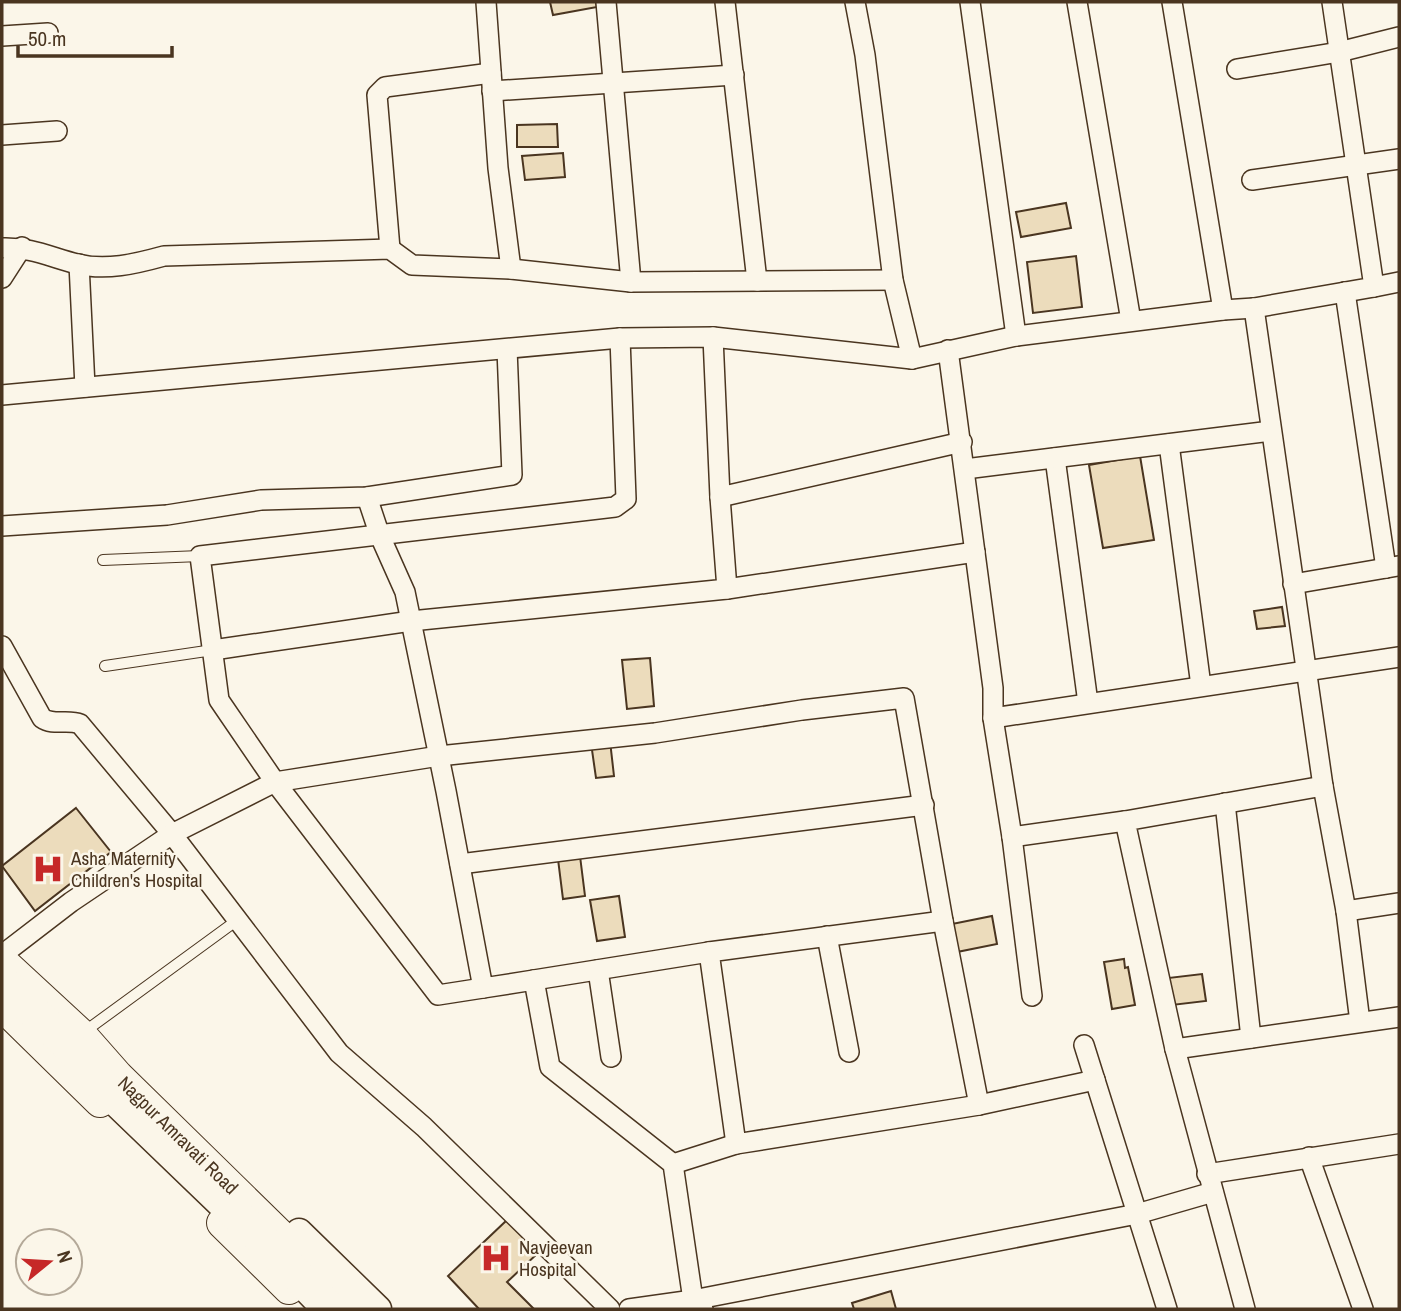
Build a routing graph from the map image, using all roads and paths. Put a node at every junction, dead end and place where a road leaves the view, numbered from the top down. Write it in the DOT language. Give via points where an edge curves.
graph roads {
  1 [pos="485,2"];
  2 [pos="606,2"];
  3 [pos="726,2"];
  4 [pos="855,2"];
  5 [pos="970,2"];
  6 [pos="1077,2"];
  7 [pos="1172,2"];
  8 [pos="1332,2"];
  9 [pos="48,33"];
  10 [pos="2,36"];
  11 [pos="1399,37"];
  12 [pos="1339,51"];
  13 [pos="1237,69"];
  14 [pos="734,75"];
  15 [pos="491,82"];
  16 [pos="614,83"];
  17 [pos="57,131"];
  18 [pos="2,135"];
  19 [pos="1399,159"];
  20 [pos="1355,167"];
  21 [pos="1252,180"];
  22 [pos="22,247"];
  23 [pos="2,248"];
  24 [pos="390,249"];
  25 [pos="79,264"];
  26 [pos="511,269"];
  27 [pos="2,278"];
  28 [pos="893,280"];
  29 [pos="757,281"];
  30 [pos="631,282"];
  31 [pos="1399,282"];
  32 [pos="1374,287"];
  33 [pos="1345,292"];
  34 [pos="1254,308"];
  35 [pos="1223,310"];
  36 [pos="1131,321"];
  37 [pos="1016,336"];
  38 [pos="713,337"];
  39 [pos="620,338"];
  40 [pos="507,349"];
  41 [pos="948,351"];
  42 [pos="912,359"];
  43 [pos="85,387"];
  44 [pos="2,395"];
  45 [pos="1271,431"];
  46 [pos="962,442"];
  47 [pos="1169,444"];
  48 [pos="1055,458"];
  49 [pos="965,469"];
  50 [pos="367,497"];
  51 [pos="720,497"];
  52 [pos="2,526"];
  53 [pos="380,536"];
  54 [pos="975,552"];
  55 [pos="200,556"];
  56 [pos="103,560"];
  57 [pos="1393,567"];
  58 [pos="1293,584"];
  59 [pos="727,589"];
  60 [pos="411,621"];
  61 [pos="2,646"];
  62 [pos="213,650"];
  63 [pos="1399,657"];
  64 [pos="105,666"];
  65 [pos="1306,671"];
  66 [pos="1201,686"];
  67 [pos="1088,703"];
  68 [pos="993,718"];
  69 [pos="439,756"];
  70 [pos="275,782"];
  71 [pos="1323,786"];
  72 [pos="1225,803"];
  73 [pos="924,805"];
  74 [pos="1125,821"];
  75 [pos="172,834"];
  76 [pos="1012,837"];
  77 [pos="460,864"];
  78 [pos="1399,903"];
  79 [pos="1346,911"];
  80 [pos="943,920"];
  81 [pos="236,921"];
  82 [pos="827,936"];
  83 [pos="709,952"];
  84 [pos="2,955"];
  85 [pos="2,961"];
  86 [pos="598,970"];
  87 [pos="534,980"];
  88 [pos="2,981"];
  89 [pos="483,988"];
  90 [pos="1032,996"];
  91 [pos="2,1006"];
  92 [pos="1399,1017"];
  93 [pos="1360,1022"];
  94 [pos="81,1034"];
  95 [pos="1251,1038"];
  96 [pos="1083,1045"];
  97 [pos="1175,1049"];
  98 [pos="849,1052"];
  99 [pos="611,1057"];
  100 [pos="1094,1080"];
  101 [pos="979,1105"];
  102 [pos="187,1143"];
  103 [pos="736,1144"];
  104 [pos="1399,1144"];
  105 [pos="1309,1157"];
  106 [pos="673,1164"];
  107 [pos="1210,1183"];
  108 [pos="1137,1214"];
  109 [pos="698,1304"];
  110 [pos="309,1309"];
  111 [pos="330,1309"];
  112 [pos="356,1309"];
  113 [pos="378,1309"];
  114 [pos="610,1309"];
  115 [pos="629,1309"];
  116 [pos="1167,1309"];
  117 [pos="1245,1309"];
  118 [pos="1363,1309"];
  1 -- 15 [label="street"];
  2 -- 16 [label="street"];
  3 -- 14 [label="street"];
  4 -- 28 [label="street"];
  5 -- 37 [label="street"];
  6 -- 36 [label="street"];
  7 -- 35 [label="street"];
  8 -- 12 [label="street"];
  9 -- 10 [label="street"];
  11 -- 12 [label="street"];
  12 -- 13 [label="street"];
  12 -- 20 [label="street"];
  14 -- 16 [label="street"];
  14 -- 29 [label="street"];
  15 -- 16 [label="street"];
  15 -- 24 [label="street" via="380,90"];
  15 -- 26 [label="street"];
  16 -- 30 [label="street"];
  17 -- 18 [label="street"];
  19 -- 20 [label="street"];
  20 -- 21 [label="street"];
  20 -- 32 [label="street"];
  22 -- 23 [label="street"];
  22 -- 25 [label="street"];
  22 -- 27 [label="street"];
  24 -- 25 [label="street" via="164,256 108,267"];
  24 -- 26 [label="street" via="412,265"];
  25 -- 43 [label="street"];
  26 -- 30 [label="street"];
  28 -- 29 [label="street"];
  28 -- 42 [label="street"];
  29 -- 30 [label="street"];
  31 -- 32 [label="street"];
  32 -- 33 [label="street"];
  33 -- 34 [label="street"];
  33 -- 57 [label="street"];
  34 -- 35 [label="street"];
  34 -- 45 [label="street"];
  35 -- 36 [label="street"];
  36 -- 37 [label="street"];
  37 -- 41 [label="street"];
  38 -- 39 [label="street"];
  38 -- 42 [label="street"];
  38 -- 51 [label="street"];
  39 -- 40 [label="street"];
  39 -- 53 [label="street" via="626,499 621,505"];
  40 -- 43 [label="street"];
  40 -- 50 [label="street" via="512,475"];
  41 -- 42 [label="street"];
  41 -- 46 [label="street"];
  43 -- 44 [label="street"];
  45 -- 47 [label="street"];
  45 -- 58 [label="street"];
  46 -- 49 [label="street"];
  46 -- 51 [label="street"];
  47 -- 48 [label="street"];
  47 -- 66 [label="street"];
  48 -- 49 [label="street"];
  48 -- 67 [label="street"];
  49 -- 54 [label="street"];
  50 -- 52 [label="street" via="261,500 167,516"];
  50 -- 53 [label="street"];
  51 -- 59 [label="street"];
  53 -- 55 [label="street"];
  53 -- 60 [label="street" via="405,592"];
  54 -- 59 [label="street"];
  54 -- 68 [label="street"];
  55 -- 56 [label="lane"];
  55 -- 62 [label="street"];
  57 -- 58 [label="street"];
  58 -- 65 [label="street"];
  59 -- 60 [label="street"];
  60 -- 62 [label="street"];
  60 -- 69 [label="street"];
  61 -- 75 [label="street" via="42,718 80,724"];
  62 -- 64 [label="lane"];
  62 -- 70 [label="street" via="219,700"];
  63 -- 65 [label="street"];
  65 -- 66 [label="street"];
  65 -- 71 [label="street"];
  66 -- 67 [label="street"];
  67 -- 68 [label="street"];
  68 -- 76 [label="street"];
  69 -- 70 [label="street"];
  69 -- 73 [label="street" via="656,733 904,698"];
  69 -- 77 [label="street"];
  70 -- 75 [label="street"];
  70 -- 89 [label="street" via="438,995"];
  71 -- 72 [label="street"];
  71 -- 79 [label="street"];
  72 -- 74 [label="street"];
  72 -- 95 [label="street"];
  73 -- 77 [label="street"];
  73 -- 80 [label="street"];
  74 -- 76 [label="street"];
  74 -- 97 [label="street"];
  75 -- 81 [label="street"];
  75 -- 84 [label="street"];
  76 -- 90 [label="street"];
  77 -- 89 [label="street"];
  78 -- 79 [label="street"];
  79 -- 93 [label="street"];
  80 -- 82 [label="street"];
  80 -- 101 [label="street"];
  81 -- 94 [label="lane"];
  81 -- 114 [label="street" via="339,1053 424,1127"];
  82 -- 83 [label="street"];
  82 -- 98 [label="street"];
  83 -- 86 [label="street"];
  83 -- 103 [label="street"];
  85 -- 94 [label="main road, Nagpur Amravati Road"];
  86 -- 87 [label="street"];
  86 -- 99 [label="street"];
  87 -- 89 [label="street"];
  87 -- 106 [label="street" via="550,1067"];
  88 -- 111 [label="highway"];
  91 -- 110 [label="main road, Nagpur Amravati Road"];
  92 -- 93 [label="street"];
  93 -- 95 [label="street"];
  94 -- 102 [label="main road, Nagpur Amravati Road"];
  95 -- 97 [label="street"];
  96 -- 100 [label="street"];
  97 -- 107 [label="street"];
  100 -- 101 [label="street"];
  100 -- 108 [label="street"];
  101 -- 103 [label="street"];
  102 -- 112 [label="main road, Nagpur Amravati Road"];
  102 -- 113 [label="street" via="217,1154"];
  103 -- 106 [label="street"];
  104 -- 105 [label="street"];
  105 -- 107 [label="street"];
  105 -- 118 [label="street"];
  106 -- 109 [label="street"];
  107 -- 108 [label="street"];
  107 -- 117 [label="street"];
  108 -- 109 [label="street"];
  108 -- 116 [label="street"];
  109 -- 115 [label="street"];
}
